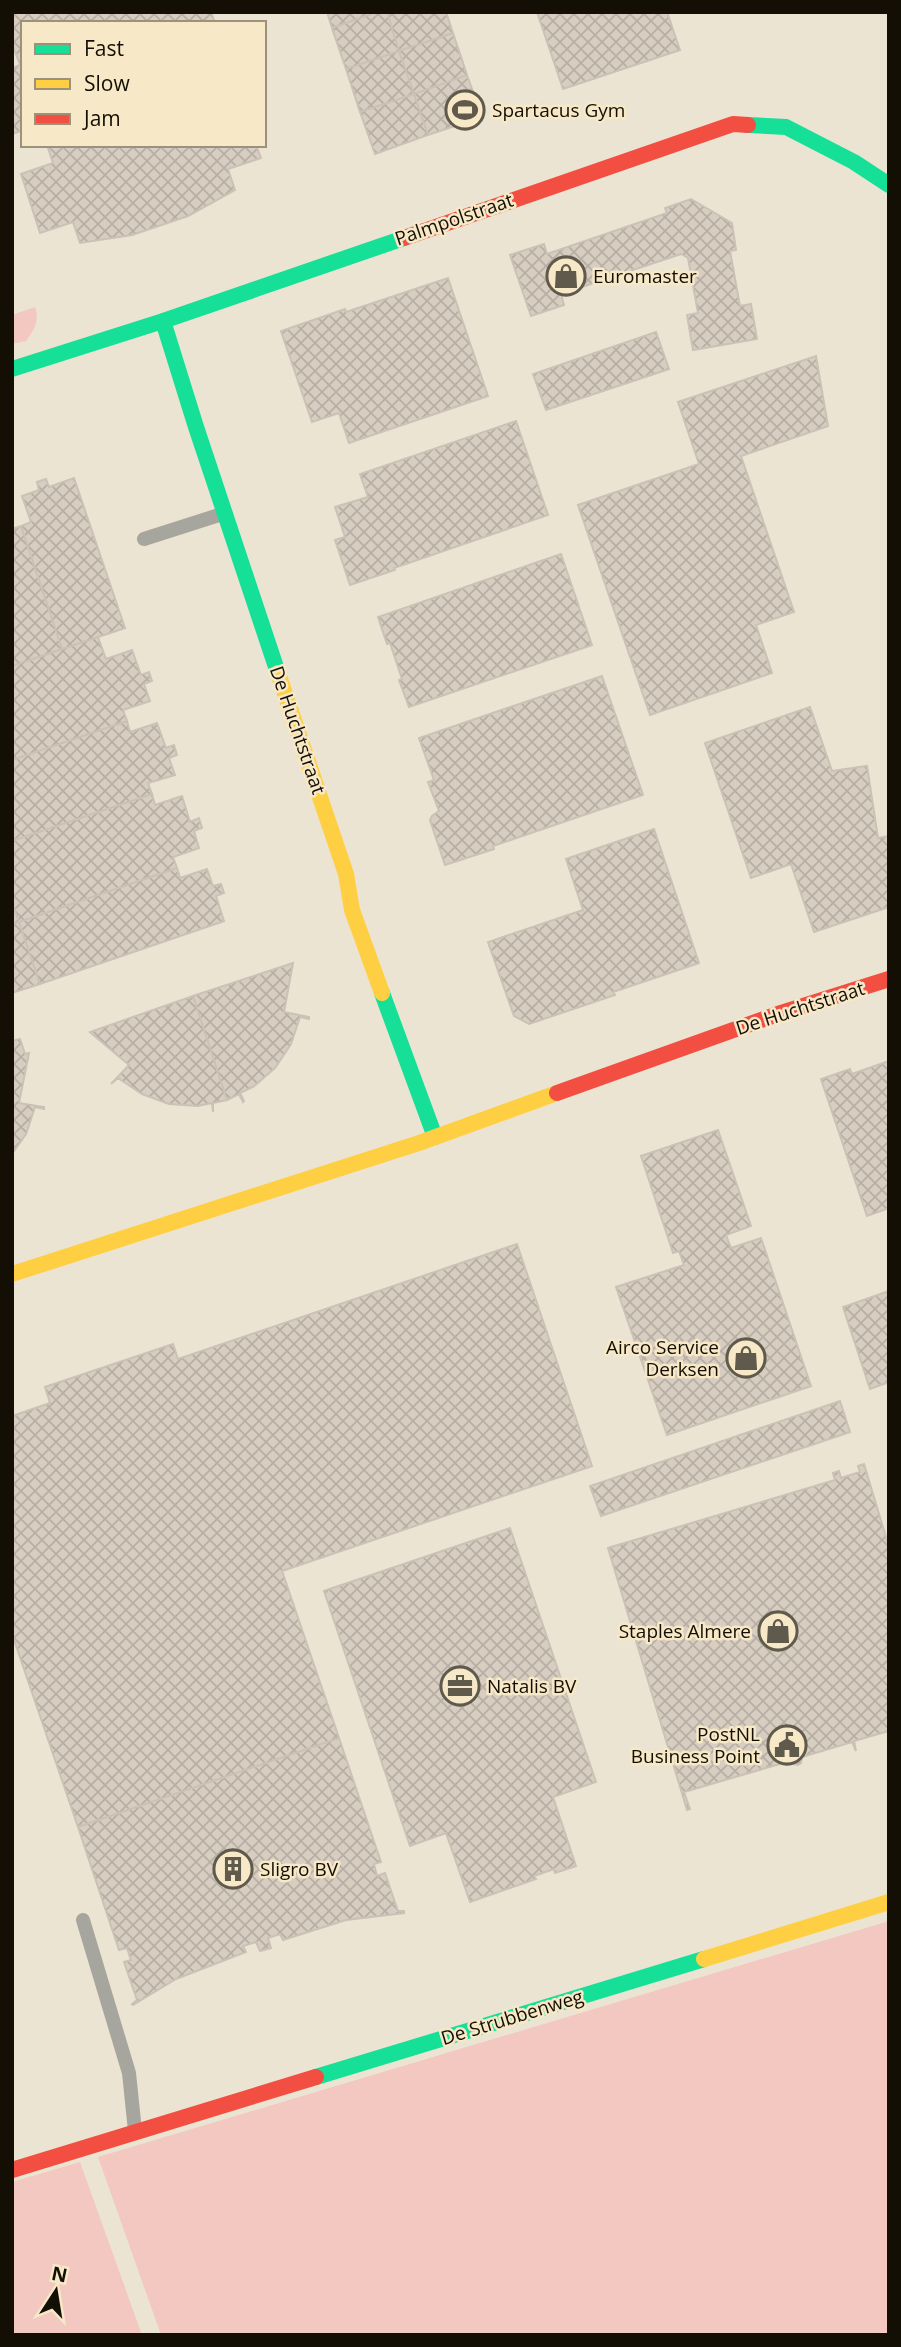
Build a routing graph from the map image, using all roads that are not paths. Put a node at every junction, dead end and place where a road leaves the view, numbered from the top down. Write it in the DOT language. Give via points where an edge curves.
graph roads {
  1 [pos="889,185"];
  2 [pos="163,321"];
  3 [pos="12,369"];
  4 [pos="225,513"];
  5 [pos="144,539"];
  6 [pos="889,979"];
  7 [pos="435,1137"];
  8 [pos="12,1274"];
  9 [pos="889,1902"];
  10 [pos="83,1920"];
  11 [pos="135,2132"];
  12 [pos="12,2170"];
  1 -- 2 [label="street, Palmpolstraat" via="786,127 733,124"];
  2 -- 3 [label="street, Palmpolstraat"];
  2 -- 4 [label="street, De Huchtstraat"];
  4 -- 5 [label="lane"];
  4 -- 7 [label="street, De Huchtstraat" via="346,874 352,910"];
  6 -- 7 [label="street, De Huchtstraat"];
  7 -- 8 [label="street, De Huchtstraat"];
  9 -- 11 [label="street, De Strubbenweg"];
  10 -- 11 [label="lane" via="129,2073"];
  11 -- 12 [label="street, De Strubbenweg"];
}
